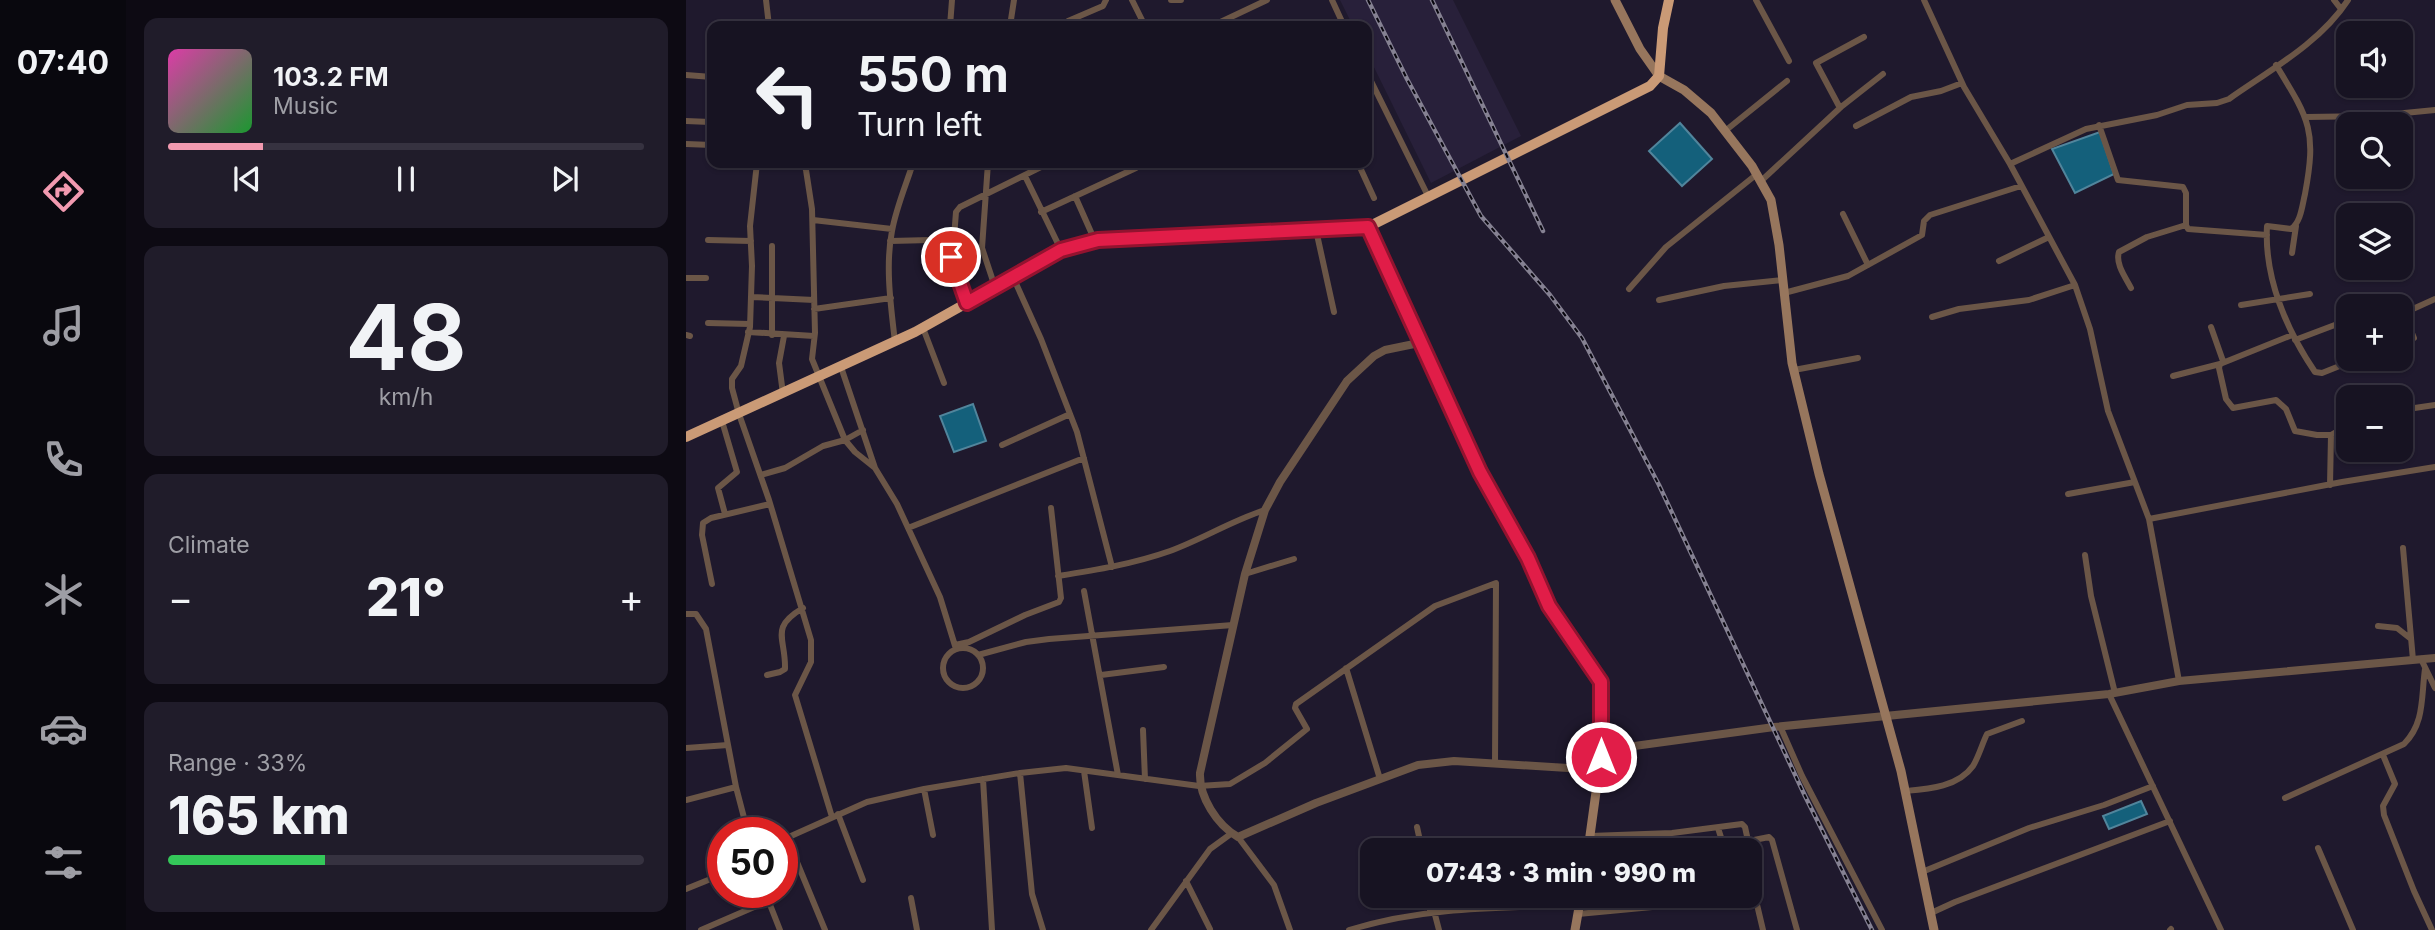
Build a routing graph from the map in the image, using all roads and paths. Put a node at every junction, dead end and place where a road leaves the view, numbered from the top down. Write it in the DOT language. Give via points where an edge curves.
graph roads {
  1 [pos="765,0"];
  2 [pos="952,0"];
  3 [pos="1014,0"];
  4 [pos="1106,0"];
  5 [pos="1132,0"];
  6 [pos="1171,0"];
  7 [pos="1181,0"];
  8 [pos="1267,0"];
  9 [pos="1332,0"];
  10 [pos="1615,0"];
  11 [pos="1669,0"];
  12 [pos="1756,0"];
  13 [pos="1924,0"];
  14 [pos="2334,0"];
  15 [pos="2348,0"];
  16 [pos="2342,9"];
  17 [pos="768,21"];
  18 [pos="950,21"];
  19 [pos="1011,21"];
  20 [pos="1068,21"];
  21 [pos="1142,21"];
  22 [pos="1223,21"];
  23 [pos="1342,21"];
  24 [pos="1864,37"];
  25 [pos="1789,61"];
  26 [pos="2276,65"];
  27 [pos="1883,74"];
  28 [pos="686,75"];
  29 [pos="1659,76"];
  30 [pos="707,77"];
  31 [pos="1787,81"];
  32 [pos="1372,83"];
  33 [pos="1962,83"];
  34 [pos="1840,108"];
  35 [pos="2435,110"];
  36 [pos="2306,117"];
  37 [pos="686,121"];
  38 [pos="707,122"];
  39 [pos="2099,125"];
  40 [pos="1856,126"];
  41 [pos="1725,131"];
  42 [pos="686,144"];
  43 [pos="707,145"];
  44 [pos="2010,164"];
  45 [pos="756,168"];
  46 [pos="806,168"];
  47 [pos="911,168"];
  48 [pos="988,168"];
  49 [pos="1040,168"];
  50 [pos="1136,168"];
  51 [pos="1360,168"];
  52 [pos="1025,176"];
  53 [pos="1759,177"];
  54 [pos="2021,186"];
  55 [pos="986,194"];
  56 [pos="1075,196"];
  57 [pos="1428,196"];
  58 [pos="1374,198"];
  59 [pos="1041,212"];
  60 [pos="1843,215"];
  61 [pos="813,220"];
  62 [pos="2186,225"];
  63 [pos="2296,226"];
  64 [pos="1368,227"];
  65 [pos="892,229"];
  66 [pos="1316,230"];
  67 [pos="2267,235"];
  68 [pos="2049,237"];
  69 [pos="708,240"];
  70 [pos="931,240"];
  71 [pos="751,241"];
  72 [pos="890,241"];
  73 [pos="1095,241"];
  74 [pos="772,246"];
  75 [pos="1061,250"];
  76 [pos="2292,253"];
  77 [pos="1999,261"];
  78 [pos="1868,265"];
  79 [pos="1013,277"];
  80 [pos="686,278"];
  81 [pos="706,278"];
  82 [pos="1783,280"];
  83 [pos="2075,285"];
  84 [pos="995,287"];
  85 [pos="2132,288"];
  86 [pos="1629,289"];
  87 [pos="1784,293"];
  88 [pos="2310,294"];
  89 [pos="751,297"];
  90 [pos="772,298"];
  91 [pos="891,298"];
  92 [pos="2279,299"];
  93 [pos="2435,299"];
  94 [pos="814,300"];
  95 [pos="1659,300"];
  96 [pos="967,303"];
  97 [pos="2241,305"];
  98 [pos="814,309"];
  99 [pos="2413,309"];
  100 [pos="1334,312"];
  101 [pos="1931,317"];
  102 [pos="708,323"];
  103 [pos="750,324"];
  104 [pos="2336,324"];
  105 [pos="2211,327"];
  106 [pos="923,328"];
  107 [pos="748,332"];
  108 [pos="772,335"];
  109 [pos="784,336"];
  110 [pos="814,336"];
  111 [pos="2294,338"];
  112 [pos="895,342"];
  113 [pos="1419,343"];
  114 [pos="1858,358"];
  115 [pos="2221,363"];
  116 [pos="841,367"];
  117 [pos="2336,367"];
  118 [pos="1794,370"];
  119 [pos="2173,376"];
  120 [pos="820,377"];
  121 [pos="944,383"];
  122 [pos="783,394"];
  123 [pos="2435,405"];
  124 [pos="2413,408"];
  125 [pos="739,414"];
  126 [pos="1070,414"];
  127 [pos="722,421"];
  128 [pos="863,430"];
  129 [pos="2336,432"];
  130 [pos="2331,435"];
  131 [pos="686,437"];
  132 [pos="845,440"];
  133 [pos="1002,445"];
  134 [pos="1084,458"];
  135 [pos="2435,467"];
  136 [pos="875,468"];
  137 [pos="761,475"];
  138 [pos="2135,482"];
  139 [pos="2330,485"];
  140 [pos="2068,495"];
  141 [pos="770,503"];
  142 [pos="1051,508"];
  143 [pos="1265,510"];
  144 [pos="725,514"];
  145 [pos="2148,519"];
  146 [pos="908,528"];
  147 [pos="2403,548"];
  148 [pos="2085,555"];
  149 [pos="1294,559"];
  150 [pos="1112,567"];
  151 [pos="1245,574"];
  152 [pos="1058,576"];
  153 [pos="712,584"];
  154 [pos="1084,591"];
  155 [pos="803,608"];
  156 [pos="686,614"];
  157 [pos="1233,625"];
  158 [pos="2378,626"];
  159 [pos="1092,634"];
  160 [pos="2411,639"];
  161 [pos="955,647"];
  162 [pos="978,655"];
  163 [pos="2435,658"];
  164 [pos="2417,660"];
  165 [pos="1164,667"];
  166 [pos="1346,668"];
  167 [pos="2425,669"];
  168 [pos="766,675"];
  169 [pos="1101,675"];
  170 [pos="2179,681"];
  171 [pos="2435,688"];
  172 [pos="2112,694"];
  173 [pos="1886,715"];
  174 [pos="2022,721"];
  175 [pos="1780,726"];
  176 [pos="1143,730"];
  177 [pos="728,745"];
  178 [pos="686,748"];
  179 [pos="2383,755"];
  180 [pos="1601,757"];
  181 [pos="1495,763"];
  182 [pos="1084,771"];
  183 [pos="1020,773"];
  184 [pos="1118,775"];
  185 [pos="983,779"];
  186 [pos="1145,779"];
  187 [pos="1380,779"];
  188 [pos="1199,786"];
  189 [pos="2153,786"];
  190 [pos="736,787"];
  191 [pos="924,789"];
  192 [pos="1905,791"];
  193 [pos="2285,798"];
  194 [pos="686,800"];
  195 [pos="835,816"];
  196 [pos="744,817"];
  197 [pos="2170,821"];
  198 [pos="1417,827"];
  199 [pos="1092,828"];
  200 [pos="1718,828"];
  201 [pos="798,833"];
  202 [pos="933,835"];
  203 [pos="1235,835"];
  204 [pos="1590,836"];
  205 [pos="1419,838"];
  206 [pos="1721,838"];
  207 [pos="1748,838"];
  208 [pos="1759,838"];
  209 [pos="2318,848"];
  210 [pos="798,869"];
  211 [pos="1922,872"];
  212 [pos="707,880"];
  213 [pos="863,880"];
  214 [pos="1186,881"];
  215 [pos="686,889"];
  216 [pos="911,898"];
  217 [pos="752,908"];
  218 [pos="771,908"];
  219 [pos="1432,908"];
  220 [pos="1517,908"];
  221 [pos="1579,908"];
  222 [pos="1758,908"];
  223 [pos="1432,912"];
  224 [pos="1931,913"];
  225 [pos="721,921"];
  226 [pos="1210,929"];
  227 [pos="701,930"];
  228 [pos="725,930"];
  229 [pos="780,930"];
  230 [pos="825,930"];
  231 [pos="917,930"];
  232 [pos="992,930"];
  233 [pos="1043,930"];
  234 [pos="1151,930"];
  235 [pos="1290,930"];
  236 [pos="1349,930"];
  237 [pos="1439,930"];
  238 [pos="1575,930"];
  239 [pos="1763,930"];
  240 [pos="1797,930"];
  241 [pos="1882,930"];
  242 [pos="1934,930"];
  243 [pos="2221,930"];
  244 [pos="2353,930"];
  245 [pos="2432,930"];
  1 -- 17 [label="street"];
  2 -- 18 [label="street"];
  3 -- 19 [label="street"];
  4 -- 20 [label="street"];
  5 -- 21 [label="street"];
  6 -- 7 [label="street"];
  8 -- 22 [label="street"];
  9 -- 23 [label="street"];
  10 -- 29 [label="main road"];
  11 -- 29 [label="highway"];
  12 -- 25 [label="street"];
  13 -- 33 [label="street"];
  14 -- 16 [label="street"];
  15 -- 16 [label="street"];
  16 -- 26 [label="street" via="2316,36"];
  24 -- 34 [label="street" via="1816,63"];
  26 -- 36 [label="street"];
  26 -- 39 [label="street" via="2222,102"];
  27 -- 34 [label="street"];
  28 -- 30 [label="street"];
  29 -- 41 [label="main road" via="1684,90"];
  29 -- 57 [label="highway" via="1650,86"];
  31 -- 41 [label="street"];
  32 -- 57 [label="street"];
  33 -- 40 [label="street" via="1911,97"];
  33 -- 44 [label="street"];
  34 -- 53 [label="street"];
  35 -- 36 [label="street"];
  36 -- 63 [label="street" via="2311,161"];
  37 -- 38 [label="street"];
  39 -- 44 [label="street"];
  39 -- 62 [label="street" via="2118,180 2183,187"];
  41 -- 53 [label="main road"];
  42 -- 43 [label="street"];
  44 -- 54 [label="street"];
  45 -- 71 [label="street"];
  46 -- 61 [label="street"];
  47 -- 65 [label="street"];
  48 -- 55 [label="street"];
  49 -- 52 [label="street"];
  50 -- 56 [label="street"];
  51 -- 58 [label="street"];
  52 -- 55 [label="street"];
  52 -- 59 [label="street"];
  53 -- 82 [label="main road" via="1771,200"];
  53 -- 86 [label="street" via="1666,247"];
  54 -- 68 [label="street"];
  54 -- 78 [label="street" via="1930,215 1922,235"];
  55 -- 84 [label="street" via="982,248"];
  55 -- 96 [label="street" via="960,207 954,218 952,263"];
  56 -- 59 [label="street"];
  56 -- 73 [label="street"];
  57 -- 64 [label="highway"];
  59 -- 75 [label="street"];
  60 -- 78 [label="street"];
  61 -- 65 [label="street"];
  61 -- 94 [label="street"];
  62 -- 67 [label="street" via="2192,230"];
  62 -- 85 [label="street" via="2119,252 2117,258"];
  63 -- 67 [label="street" via="2270,225"];
  63 -- 76 [label="street"];
  64 -- 66 [label="highway"];
  64 -- 113 [label="main road"];
  65 -- 72 [label="street"];
  66 -- 73 [label="highway"];
  66 -- 100 [label="street"];
  67 -- 92 [label="street"];
  68 -- 77 [label="street"];
  68 -- 83 [label="street"];
  69 -- 71 [label="street"];
  70 -- 72 [label="street"];
  71 -- 89 [label="street"];
  72 -- 91 [label="street"];
  73 -- 75 [label="highway"];
  74 -- 90 [label="street"];
  75 -- 79 [label="highway"];
  78 -- 87 [label="street" via="1837,280"];
  79 -- 84 [label="highway"];
  79 -- 126 [label="street"];
  80 -- 81 [label="street"];
  82 -- 87 [label="main road"];
  82 -- 95 [label="street"];
  83 -- 101 [label="street" via="2029,300"];
  83 -- 138 [label="street" via="2108,411"];
  84 -- 96 [label="highway"];
  87 -- 118 [label="main road"];
  88 -- 92 [label="street"];
  89 -- 90 [label="street"];
  89 -- 103 [label="street"];
  90 -- 94 [label="street"];
  90 -- 108 [label="street"];
  91 -- 98 [label="street"];
  91 -- 112 [label="street"];
  92 -- 97 [label="street"];
  92 -- 111 [label="street"];
  93 -- 99 [label="street"];
  94 -- 98 [label="street"];
  96 -- 106 [label="highway"];
  98 -- 110 [label="street"];
  102 -- 103 [label="street"];
  103 -- 107 [label="street"];
  104 -- 111 [label="street"];
  105 -- 115 [label="street"];
  106 -- 112 [label="highway"];
  106 -- 121 [label="street"];
  107 -- 108 [label="street"];
  107 -- 125 [label="street" via="741,366 732,379"];
  108 -- 109 [label="street"];
  109 -- 110 [label="street"];
  109 -- 122 [label="street" via="779,363"];
  110 -- 120 [label="street" via="813,359"];
  111 -- 115 [label="street"];
  111 -- 117 [label="street" via="2318,373"];
  112 -- 116 [label="highway"];
  113 -- 143 [label="street" via="1385,350 1347,380"];
  113 -- 180 [label="main road" via="1549,606 1601,682"];
  114 -- 118 [label="street"];
  115 -- 119 [label="street"];
  115 -- 130 [label="street" via="2229,405 2276,400 2286,409 2295,431"];
  116 -- 120 [label="highway"];
  116 -- 128 [label="street"];
  118 -- 173 [label="main road"];
  120 -- 122 [label="highway"];
  120 -- 132 [label="street"];
  122 -- 125 [label="highway"];
  123 -- 124 [label="street"];
  125 -- 127 [label="highway"];
  125 -- 137 [label="street"];
  126 -- 133 [label="street"];
  126 -- 134 [label="street"];
  127 -- 131 [label="highway"];
  127 -- 144 [label="street" via="737,472 719,488"];
  128 -- 132 [label="street"];
  128 -- 136 [label="street"];
  129 -- 130 [label="street"];
  130 -- 139 [label="street"];
  132 -- 136 [label="street"];
  132 -- 137 [label="street"];
  134 -- 146 [label="street"];
  134 -- 150 [label="street"];
  135 -- 139 [label="street"];
  136 -- 146 [label="street"];
  137 -- 141 [label="street"];
  138 -- 140 [label="street"];
  138 -- 145 [label="street"];
  139 -- 145 [label="street"];
  141 -- 144 [label="street"];
  141 -- 155 [label="street"];
  142 -- 152 [label="street"];
  143 -- 150 [label="street" via="1169,551"];
  143 -- 151 [label="street"];
  144 -- 153 [label="street" via="702,527"];
  145 -- 170 [label="street"];
  146 -- 161 [label="street" via="940,597"];
  147 -- 160 [label="street"];
  148 -- 172 [label="street"];
  149 -- 151 [label="street"];
  150 -- 152 [label="street"];
  151 -- 157 [label="street"];
  152 -- 161 [label="street" via="1059,602"];
  154 -- 159 [label="street"];
  155 -- 168 [label="street" via="781,628 785,669"];
  155 -- 195 [label="street" via="812,652 795,695"];
  156 -- 177 [label="street" via="696,614 706,629"];
  157 -- 159 [label="street"];
  157 -- 188 [label="street"];
  158 -- 160 [label="street" via="2397,628"];
  159 -- 162 [label="street" via="1026,642"];
  159 -- 169 [label="street"];
  160 -- 164 [label="street"];
  161 -- 162 [label="street"];
  161 -- 162 [label="street" via="943,667 946,679 957,687 970,686 980,677"];
  163 -- 164 [label="street"];
  164 -- 167 [label="street"];
  164 -- 170 [label="street"];
  165 -- 169 [label="street"];
  166 -- 181 [label="street" via="1435,606 1496,583"];
  166 -- 187 [label="street"];
  166 -- 188 [label="street" via="1296,704 1306,731 1237,781"];
  167 -- 171 [label="street"];
  167 -- 179 [label="street" via="2416,730 2404,744"];
  169 -- 184 [label="street"];
  170 -- 172 [label="street"];
  172 -- 173 [label="street"];
  172 -- 189 [label="street"];
  173 -- 175 [label="street"];
  173 -- 192 [label="main road"];
  174 -- 192 [label="street" via="1987,734 1972,767 1961,777 1936,788"];
  175 -- 180 [label="street" via="1627,747"];
  175 -- 241 [label="street"];
  176 -- 186 [label="street"];
  177 -- 178 [label="street"];
  177 -- 190 [label="street"];
  179 -- 193 [label="street"];
  179 -- 245 [label="street" via="2395,784 2383,806 2384,815"];
  180 -- 181 [label="street" via="1569,768"];
  180 -- 204 [label="main road"];
  181 -- 187 [label="street" via="1418,765"];
  182 -- 183 [label="street" via="1066,768"];
  182 -- 184 [label="street"];
  182 -- 199 [label="street"];
  183 -- 185 [label="street"];
  183 -- 233 [label="street" via="1032,894"];
  184 -- 186 [label="street"];
  185 -- 191 [label="street"];
  185 -- 232 [label="street"];
  186 -- 188 [label="street"];
  187 -- 203 [label="street"];
  188 -- 203 [label="street" via="1209,806"];
  189 -- 197 [label="street"];
  189 -- 211 [label="street" via="2029,828"];
  190 -- 194 [label="street"];
  190 -- 196 [label="street"];
  191 -- 195 [label="street" via="867,802"];
  191 -- 202 [label="street"];
  192 -- 211 [label="main road"];
  195 -- 201 [label="street"];
  195 -- 213 [label="street"];
  197 -- 224 [label="street"];
  197 -- 243 [label="street"];
  198 -- 205 [label="street"];
  200 -- 204 [label="street"];
  200 -- 206 [label="street"];
  200 -- 207 [label="street" via="1742,824"];
  203 -- 214 [label="street" via="1210,849"];
  203 -- 235 [label="street" via="1274,886"];
  208 -- 240 [label="street" via="1772,841"];
  209 -- 244 [label="street"];
  210 -- 230 [label="street"];
  211 -- 224 [label="main road"];
  212 -- 215 [label="street"];
  214 -- 226 [label="street"];
  214 -- 234 [label="street"];
  216 -- 231 [label="street"];
  217 -- 225 [label="street"];
  218 -- 229 [label="street"];
  219 -- 223 [label="street"];
  220 -- 223 [label="street"];
  221 -- 238 [label="main road"];
  222 -- 239 [label="street"];
  223 -- 236 [label="street"];
  223 -- 237 [label="street"];
  224 -- 242 [label="main road"];
  225 -- 227 [label="street"];
  225 -- 228 [label="street"];
}
